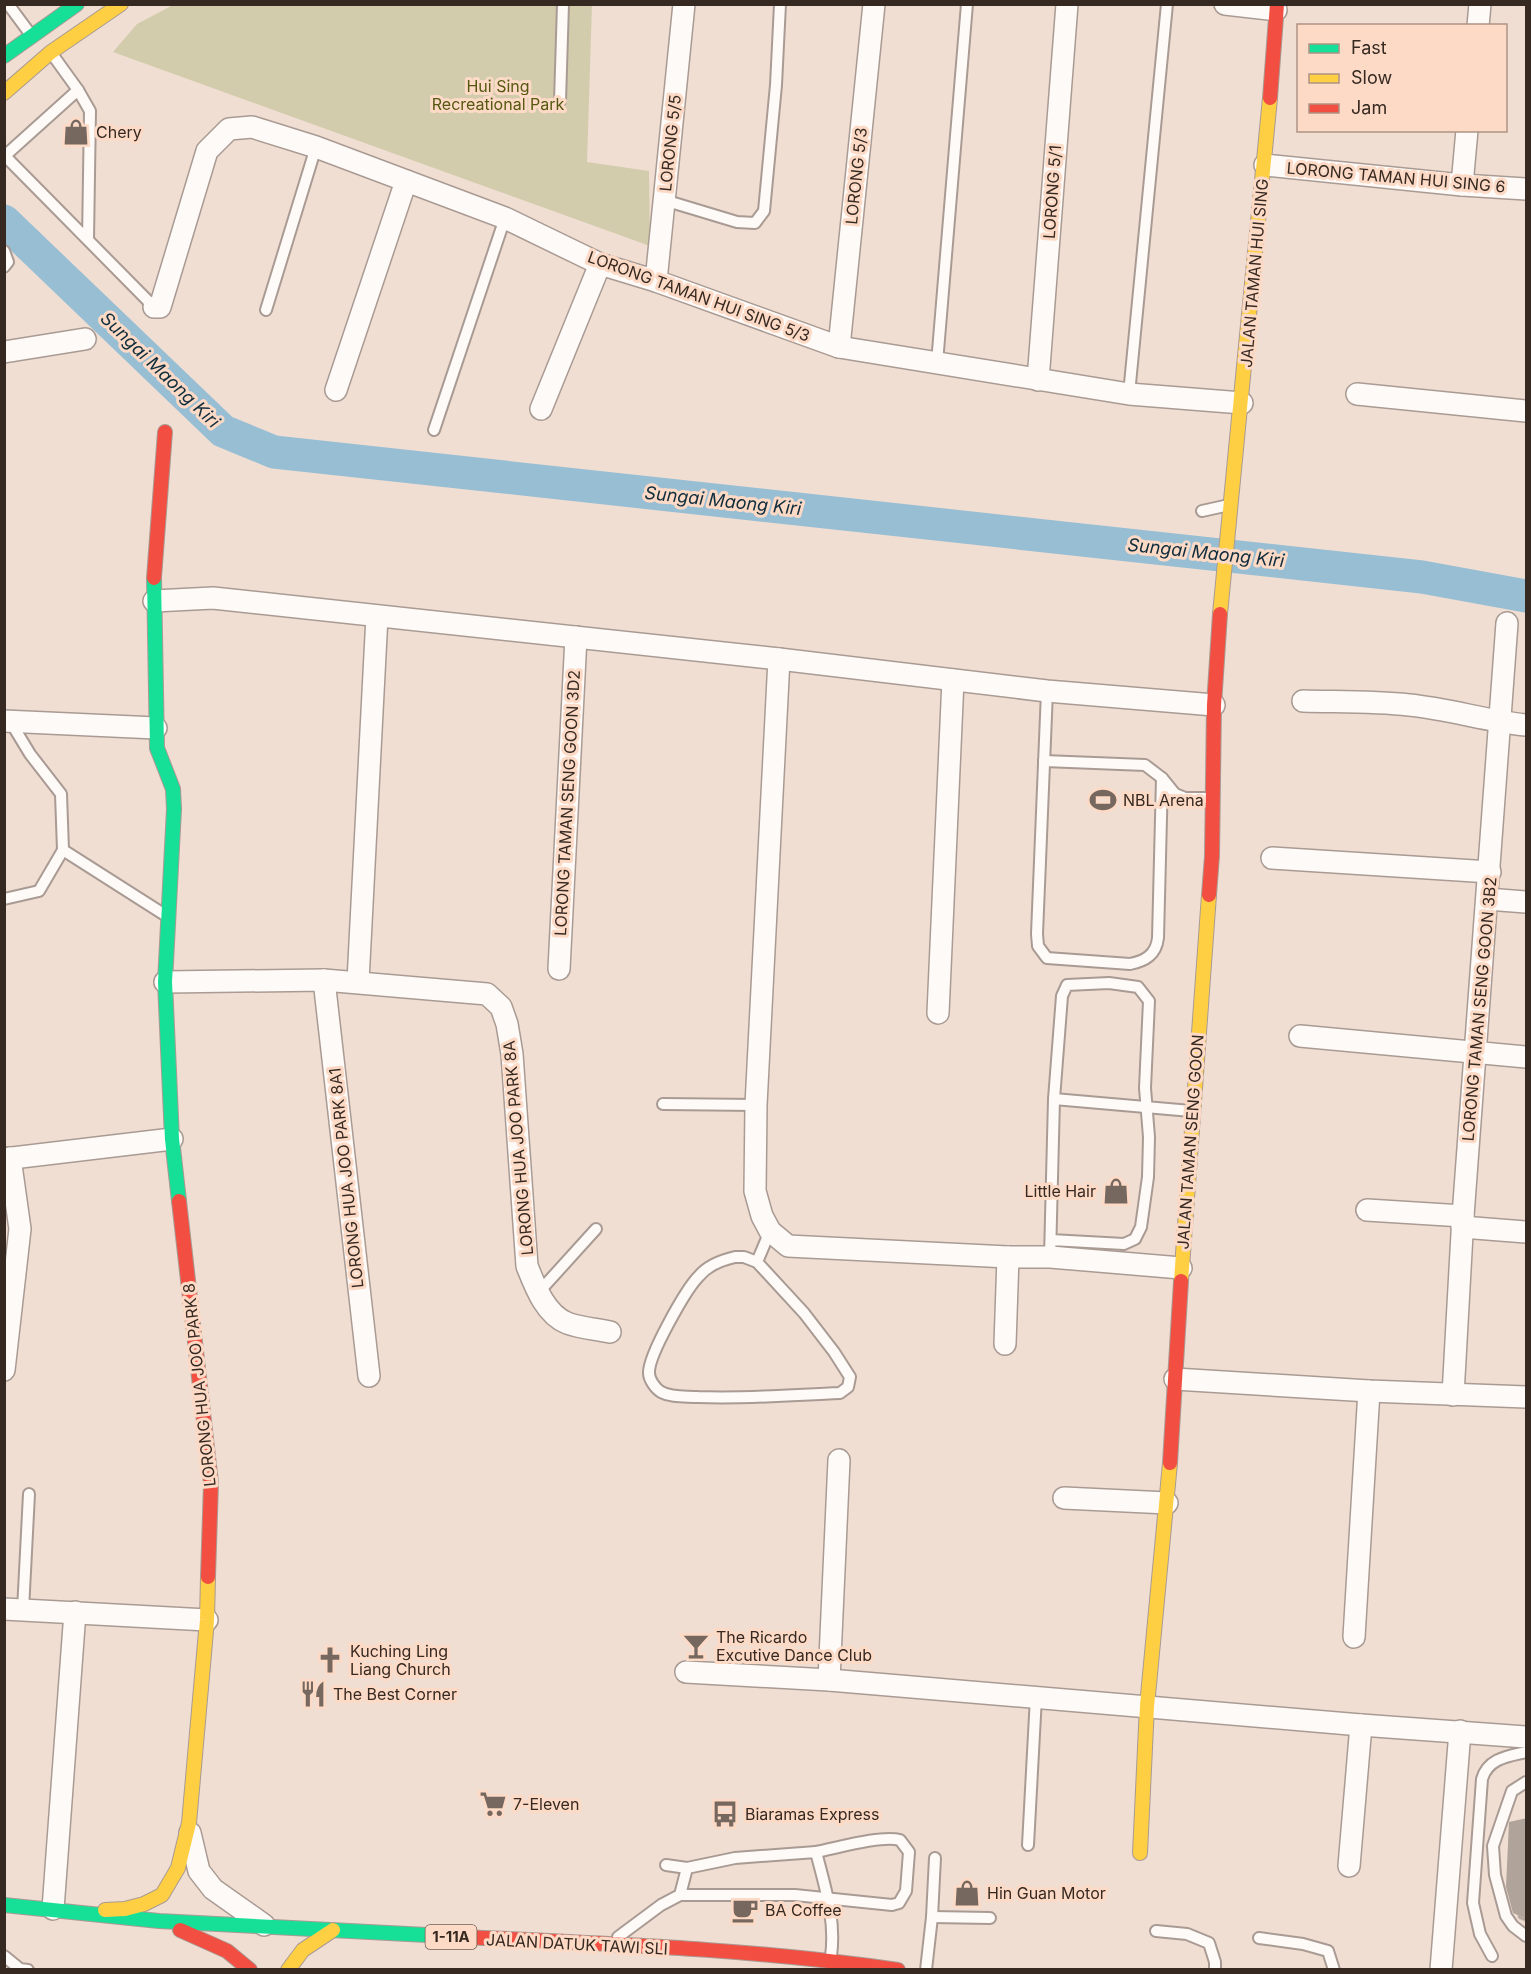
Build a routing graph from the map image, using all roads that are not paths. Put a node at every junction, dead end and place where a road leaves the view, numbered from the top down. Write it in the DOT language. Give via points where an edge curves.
graph roads {
  1 [pos="8,4"];
  2 [pos="77,4"];
  3 [pos="121,4"];
  4 [pos="562,4"];
  5 [pos="684,4"];
  6 [pos="780,4"];
  7 [pos="874,4"];
  8 [pos="968,4"];
  9 [pos="1067,4"];
  10 [pos="1167,4"];
  11 [pos="1225,4"];
  12 [pos="1480,4"];
  13 [pos="1276,7"];
  14 [pos="1478,24"];
  15 [pos="31,36"];
  16 [pos="51,52"];
  17 [pos="4,56"];
  18 [pos="78,90"];
  19 [pos="4,93"];
  20 [pos="560,101"];
  21 [pos="1467,132"];
  22 [pos="316,147"];
  23 [pos="1265,165"];
  24 [pos="406,181"];
  25 [pos="1462,185"];
  26 [pos="1527,189"];
  27 [pos="664,200"];
  28 [pos="504,218"];
  29 [pos="88,240"];
  30 [pos="4,251"];
  31 [pos="600,264"];
  32 [pos="4,267"];
  33 [pos="656,281"];
  34 [pos="154,307"];
  35 [pos="266,310"];
  36 [pos="85,339"];
  37 [pos="839,346"];
  38 [pos="4,352"];
  39 [pos="937,363"];
  40 [pos="1038,380"];
  41 [pos="336,390"];
  42 [pos="1129,394"];
  43 [pos="1357,394"];
  44 [pos="1242,403"];
  45 [pos="541,409"];
  46 [pos="1527,411"];
  47 [pos="434,430"];
  48 [pos="165,432"];
  49 [pos="1229,505"];
  50 [pos="1202,511"];
  51 [pos="1223,578"];
  52 [pos="154,601"];
  53 [pos="377,616"];
  54 [pos="1507,623"];
  55 [pos="576,637"];
  56 [pos="778,659"];
  57 [pos="953,680"];
  58 [pos="1047,691"];
  59 [pos="1303,701"];
  60 [pos="1214,705"];
  61 [pos="7,721"];
  62 [pos="1500,722"];
  63 [pos="1527,725"];
  64 [pos="156,728"];
  65 [pos="1044,761"];
  66 [pos="1162,778"];
  67 [pos="1212,798"];
  68 [pos="63,850"];
  69 [pos="1272,858"];
  70 [pos="1490,872"];
  71 [pos="4,899"];
  72 [pos="1487,900"];
  73 [pos="1527,902"];
  74 [pos="168,917"];
  75 [pos="559,969"];
  76 [pos="324,980"];
  77 [pos="358,981"];
  78 [pos="165,982"];
  79 [pos="938,1013"];
  80 [pos="1300,1036"];
  81 [pos="1474,1052"];
  82 [pos="1527,1058"];
  83 [pos="1054,1099"];
  84 [pos="663,1104"];
  85 [pos="756,1104"];
  86 [pos="1146,1106"];
  87 [pos="1192,1111"];
  88 [pos="172,1139"];
  89 [pos="7,1159"];
  90 [pos="1367,1210"];
  91 [pos="1462,1221"];
  92 [pos="596,1228"];
  93 [pos="770,1231"];
  94 [pos="1527,1232"];
  95 [pos="1050,1248"];
  96 [pos="1008,1257"];
  97 [pos="757,1262"];
  98 [pos="1181,1268"];
  99 [pos="538,1293"];
  100 [pos="609,1332"];
  101 [pos="1005,1344"];
  102 [pos="4,1370"];
  103 [pos="369,1376"];
  104 [pos="1175,1378"];
  105 [pos="1369,1391"];
  106 [pos="1453,1395"];
  107 [pos="1527,1397"];
  108 [pos="839,1460"];
  109 [pos="29,1494"];
  110 [pos="1064,1498"];
  111 [pos="1167,1503"];
  112 [pos="14,1609"];
  113 [pos="75,1612"];
  114 [pos="207,1620"];
  115 [pos="1354,1637"];
  116 [pos="686,1672"];
  117 [pos="829,1680"];
  118 [pos="1036,1697"];
  119 [pos="1147,1706"];
  120 [pos="1361,1725"];
  121 [pos="1460,1731"];
  122 [pos="1527,1737"];
  123 [pos="1527,1752"];
  124 [pos="1527,1782"];
  125 [pos="189,1823"];
  126 [pos="1028,1845"];
  127 [pos="816,1852"];
  128 [pos="1140,1853"];
  129 [pos="935,1858"];
  130 [pos="666,1865"];
  131 [pos="1349,1866"];
  132 [pos="687,1868"];
  133 [pos="680,1895"];
  134 [pos="828,1900"];
  135 [pos="4,1905"];
  136 [pos="53,1909"];
  137 [pos="78,1911"];
  138 [pos="932,1917"];
  139 [pos="990,1918"];
  140 [pos="159,1921"];
  141 [pos="266,1927"];
  142 [pos="333,1930"];
  143 [pos="1156,1931"];
  144 [pos="1527,1936"];
  145 [pos="1259,1938"];
  146 [pos="608,1944"];
  147 [pos="4,1956"];
  148 [pos="1492,1956"];
  149 [pos="830,1960"];
  150 [pos="890,1969"];
  151 [pos="28,1970"];
  152 [pos="250,1970"];
  153 [pos="288,1970"];
  154 [pos="926,1970"];
  155 [pos="1215,1970"];
  156 [pos="1334,1970"];
  157 [pos="1441,1970"];
  1 -- 15 [label="lane"];
  2 -- 15 [label="main road"];
  3 -- 16 [label="main road"];
  4 -- 20 [label="lane"];
  5 -- 27 [label="street, LORONG 5/5"];
  6 -- 27 [label="lane" via="764,210 755,223 737,222"];
  7 -- 37 [label="street, LORONG 5/3"];
  8 -- 39 [label="lane"];
  9 -- 40 [label="street, LORONG 5/1"];
  10 -- 42 [label="lane"];
  11 -- 13 [label="street"];
  12 -- 14 [label="street"];
  13 -- 23 [label="main road, JALAN TAMAN HUI SING"];
  15 -- 17 [label="main road"];
  16 -- 18 [label="lane"];
  16 -- 19 [label="main road"];
  18 -- 29 [label="lane" via="90,111"];
  18 -- 29 [label="lane" via="6,158"];
  21 -- 25 [label="street"];
  22 -- 24 [label="street, LORONG TAMAN HUI SING 5/3"];
  22 -- 34 [label="street, LORONG TAMAN HUI SING 5/3" via="252,127 229,129 207,151 160,307"];
  22 -- 35 [label="lane"];
  23 -- 25 [label="street, LORONG TAMAN HUI SING 6"];
  23 -- 44 [label="main road, JALAN TAMAN HUI SING"];
  24 -- 28 [label="street, LORONG TAMAN HUI SING 5/3"];
  24 -- 41 [label="street"];
  25 -- 26 [label="street, LORONG TAMAN HUI SING 6"];
  27 -- 33 [label="street, LORONG 5/5"];
  28 -- 31 [label="street, LORONG TAMAN HUI SING 5/3"];
  28 -- 47 [label="lane"];
  29 -- 34 [label="lane"];
  30 -- 32 [label="lane" via="8,262"];
  31 -- 33 [label="street, LORONG TAMAN HUI SING 5/3"];
  31 -- 45 [label="street"];
  33 -- 37 [label="street, LORONG TAMAN HUI SING 5/3"];
  36 -- 38 [label="street"];
  37 -- 39 [label="street, LORONG TAMAN HUI SING 5/3"];
  39 -- 40 [label="street, LORONG TAMAN HUI SING 5/3"];
  40 -- 42 [label="street, LORONG TAMAN HUI SING 5/3"];
  42 -- 44 [label="street, LORONG TAMAN HUI SING 5/3"];
  43 -- 46 [label="street"];
  44 -- 49 [label="main road, JALAN TAMAN HUI SING"];
  48 -- 52 [label="main road, LORONG HUA JOO PARK 8"];
  49 -- 50 [label="lane"];
  49 -- 51 [label="main road, JALAN TAMAN HUI SING"];
  51 -- 60 [label="main road, JALAN TAMAN SENG GOON"];
  52 -- 53 [label="street" via="213,598"];
  52 -- 64 [label="main road, LORONG HUA JOO PARK 8"];
  53 -- 55 [label="street"];
  53 -- 77 [label="street"];
  54 -- 62 [label="street, LORONG TAMAN SENG GOON 3B2"];
  55 -- 56 [label="street"];
  55 -- 75 [label="street, LORONG TAMAN SENG GOON 3D2"];
  56 -- 57 [label="street"];
  56 -- 85 [label="street"];
  57 -- 58 [label="street"];
  57 -- 79 [label="street"];
  58 -- 60 [label="street"];
  58 -- 65 [label="lane"];
  59 -- 62 [label="street" via="1407,704"];
  60 -- 67 [label="main road, JALAN TAMAN SENG GOON"];
  61 -- 64 [label="street"];
  61 -- 68 [label="lane" via="61,794"];
  62 -- 63 [label="street"];
  62 -- 70 [label="street, LORONG TAMAN SENG GOON 3B2"];
  64 -- 74 [label="main road, LORONG HUA JOO PARK 8" via="157,748 173,789"];
  65 -- 66 [label="lane" via="1145,765"];
  65 -- 66 [label="lane" via="1038,946 1047,958 1130,964 1152,955 1158,938"];
  66 -- 67 [label="lane" via="1175,794 1185,798"];
  67 -- 87 [label="main road, JALAN TAMAN SENG GOON" via="1212,856"];
  68 -- 71 [label="lane" via="39,891"];
  68 -- 74 [label="lane"];
  69 -- 70 [label="street"];
  70 -- 72 [label="street, LORONG TAMAN SENG GOON 3B2"];
  72 -- 73 [label="street"];
  72 -- 81 [label="street, LORONG TAMAN SENG GOON 3B2"];
  74 -- 78 [label="main road, LORONG HUA JOO PARK 8"];
  76 -- 77 [label="street, LORONG HUA JOO PARK 8A"];
  76 -- 78 [label="street, LORONG HUA JOO PARK 8A"];
  76 -- 103 [label="street, LORONG HUA JOO PARK 8A1"];
  77 -- 99 [label="street, LORONG HUA JOO PARK 8A" via="487,994 501,1007 512,1053 528,1266"];
  78 -- 88 [label="main road, LORONG HUA JOO PARK 8"];
  80 -- 81 [label="street"];
  81 -- 82 [label="street"];
  81 -- 91 [label="street, LORONG TAMAN SENG GOON 3B2"];
  83 -- 86 [label="lane"];
  83 -- 86 [label="lane" via="1062,996 1067,985 1109,983 1138,987 1149,1001"];
  83 -- 95 [label="lane"];
  84 -- 85 [label="lane"];
  85 -- 93 [label="street" via="755,1191"];
  86 -- 87 [label="lane"];
  86 -- 95 [label="lane" via="1148,1177 1141,1227 1135,1239 1124,1244"];
  87 -- 98 [label="main road, JALAN TAMAN SENG GOON"];
  88 -- 89 [label="street"];
  88 -- 114 [label="main road, LORONG HUA JOO PARK 8" via="211,1483"];
  89 -- 102 [label="street" via="20,1229"];
  90 -- 91 [label="street"];
  91 -- 94 [label="street"];
  91 -- 106 [label="street, LORONG TAMAN SENG GOON 3B2"];
  92 -- 99 [label="lane"];
  93 -- 96 [label="street" via="788,1246"];
  93 -- 97 [label="lane"];
  95 -- 96 [label="street"];
  95 -- 98 [label="street"];
  96 -- 101 [label="street"];
  97 -- 97 [label="lane" via="834,1352 850,1377 848,1387 840,1393 748,1398 675,1396 661,1392 649,1374 652,1360 676,1307 699,1275 735,1257"];
  98 -- 104 [label="main road, JALAN TAMAN SENG GOON"];
  99 -- 100 [label="street, LORONG HUA JOO PARK 8A" via="566,1323"];
  104 -- 105 [label="street"];
  104 -- 111 [label="main road, JALAN TAMAN SENG GOON"];
  105 -- 106 [label="street"];
  105 -- 115 [label="street"];
  106 -- 107 [label="street"];
  108 -- 117 [label="street"];
  109 -- 112 [label="lane"];
  110 -- 111 [label="street"];
  111 -- 119 [label="main road, JALAN TAMAN SENG GOON"];
  112 -- 113 [label="street"];
  113 -- 114 [label="street"];
  113 -- 136 [label="street"];
  114 -- 125 [label="main road, LORONG HUA JOO PARK 8"];
  116 -- 117 [label="street"];
  117 -- 118 [label="street"];
  118 -- 119 [label="street"];
  118 -- 126 [label="lane"];
  119 -- 120 [label="street"];
  119 -- 128 [label="main road, JALAN TAMAN SENG GOON"];
  120 -- 121 [label="street"];
  120 -- 131 [label="street"];
  121 -- 122 [label="street"];
  121 -- 157 [label="street"];
  123 -- 148 [label="lane" via="1502,1757 1490,1765 1482,1779 1473,1903 1480,1934"];
  124 -- 144 [label="lane" via="1512,1791 1493,1846 1495,1875 1506,1916 1512,1926"];
  125 -- 137 [label="main road, LORONG HUA JOO PARK 8" via="178,1868 162,1894 125,1910"];
  125 -- 141 [label="street, LORONG HUA JOO PARK 8" via="199,1871 213,1889"];
  127 -- 132 [label="lane" via="735,1858"];
  127 -- 134 [label="lane"];
  127 -- 134 [label="lane" via="893,1838 900,1840 909,1852 906,1891 899,1903"];
  129 -- 138 [label="lane"];
  130 -- 132 [label="lane"];
  132 -- 133 [label="lane"];
  133 -- 134 [label="lane"];
  133 -- 146 [label="lane"];
  134 -- 149 [label="lane" via="834,1935"];
  135 -- 136 [label="main road, JALAN DATUK TAWI SLI / 1-11A"];
  136 -- 137 [label="main road, JALAN DATUK TAWI SLI / 1-11A"];
  137 -- 140 [label="main road, JALAN DATUK TAWI SLI / 1-11A"];
  138 -- 139 [label="lane"];
  138 -- 154 [label="lane"];
  140 -- 141 [label="main road, JALAN DATUK TAWI SLI / 1-11A"];
  140 -- 152 [label="main road" via="225,1950 243,1960"];
  141 -- 142 [label="main road, JALAN DATUK TAWI SLI / 1-11A"];
  142 -- 146 [label="main road, JALAN DATUK TAWI SLI / 1-11A"];
  142 -- 153 [label="main road" via="303,1950"];
  143 -- 155 [label="lane" via="1187,1934 1209,1943"];
  145 -- 156 [label="lane" via="1328,1951"];
  146 -- 149 [label="main road, JALAN DATUK TAWI SLI / 1-11A"];
  147 -- 151 [label="lane" via="20,1969"];
  149 -- 150 [label="main road, JALAN DATUK TAWI SLI / 1-11A"];
}
